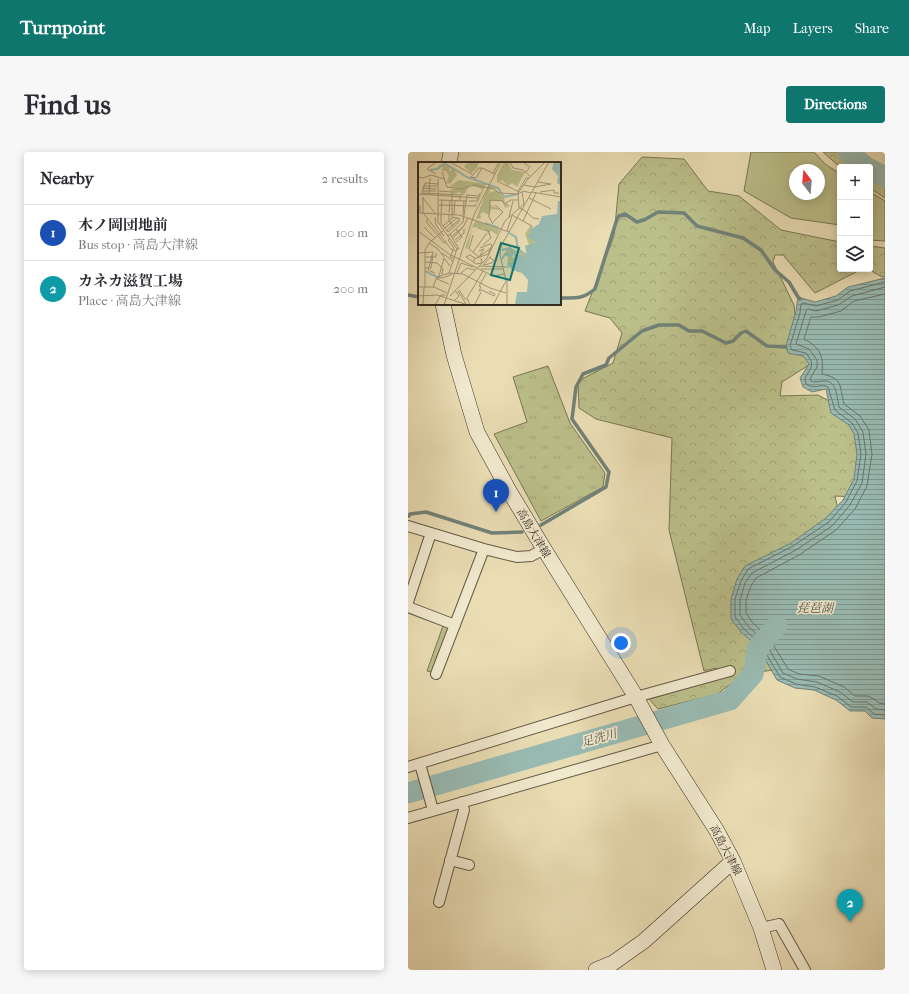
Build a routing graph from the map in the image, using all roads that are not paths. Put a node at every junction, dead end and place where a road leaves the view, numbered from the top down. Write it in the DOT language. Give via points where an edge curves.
graph roads {
  1 [pos="451,152"];
  2 [pos="449,162"];
  3 [pos="443,305"];
  4 [pos="408,526"];
  5 [pos="431,533"];
  6 [pos="484,549"];
  7 [pos="544,550"];
  8 [pos="408,602"];
  9 [pos="408,607"];
  10 [pos="455,625"];
  11 [pos="730,671"];
  12 [pos="436,674"];
  13 [pos="638,701"];
  14 [pos="660,742"];
  15 [pos="421,766"];
  16 [pos="408,767"];
  17 [pos="462,802"];
  18 [pos="433,809"];
  19 [pos="408,818"];
  20 [pos="450,860"];
  21 [pos="733,861"];
  22 [pos="469,865"];
  23 [pos="439,902"];
  24 [pos="761,928"];
  25 [pos="596,970"];
  26 [pos="774,970"];
  27 [pos="805,970"];
  1 -- 2 [label="main road"];
  3 -- 7 [label="main road, 高島大津線" via="454,355 477,432"];
  4 -- 5 [label="street"];
  5 -- 6 [label="street"];
  5 -- 8 [label="street"];
  6 -- 7 [label="street" via="517,557 531,556"];
  6 -- 10 [label="street"];
  7 -- 13 [label="main road, 高島大津線"];
  9 -- 10 [label="street"];
  10 -- 12 [label="street"];
  11 -- 13 [label="street"];
  13 -- 14 [label="main road, 高島大津線"];
  13 -- 15 [label="street"];
  14 -- 17 [label="street"];
  14 -- 21 [label="main road, 高島大津線" via="717,831"];
  15 -- 16 [label="street"];
  15 -- 18 [label="street"];
  17 -- 18 [label="street"];
  17 -- 20 [label="street" via="464,810"];
  18 -- 19 [label="street"];
  20 -- 22 [label="street"];
  20 -- 23 [label="street"];
  21 -- 24 [label="main road, 高島大津線"];
  21 -- 25 [label="main road" via="644,941 613,963"];
  24 -- 26 [label="main road, 高島大津線"];
  24 -- 27 [label="street" via="779,924"];
}
